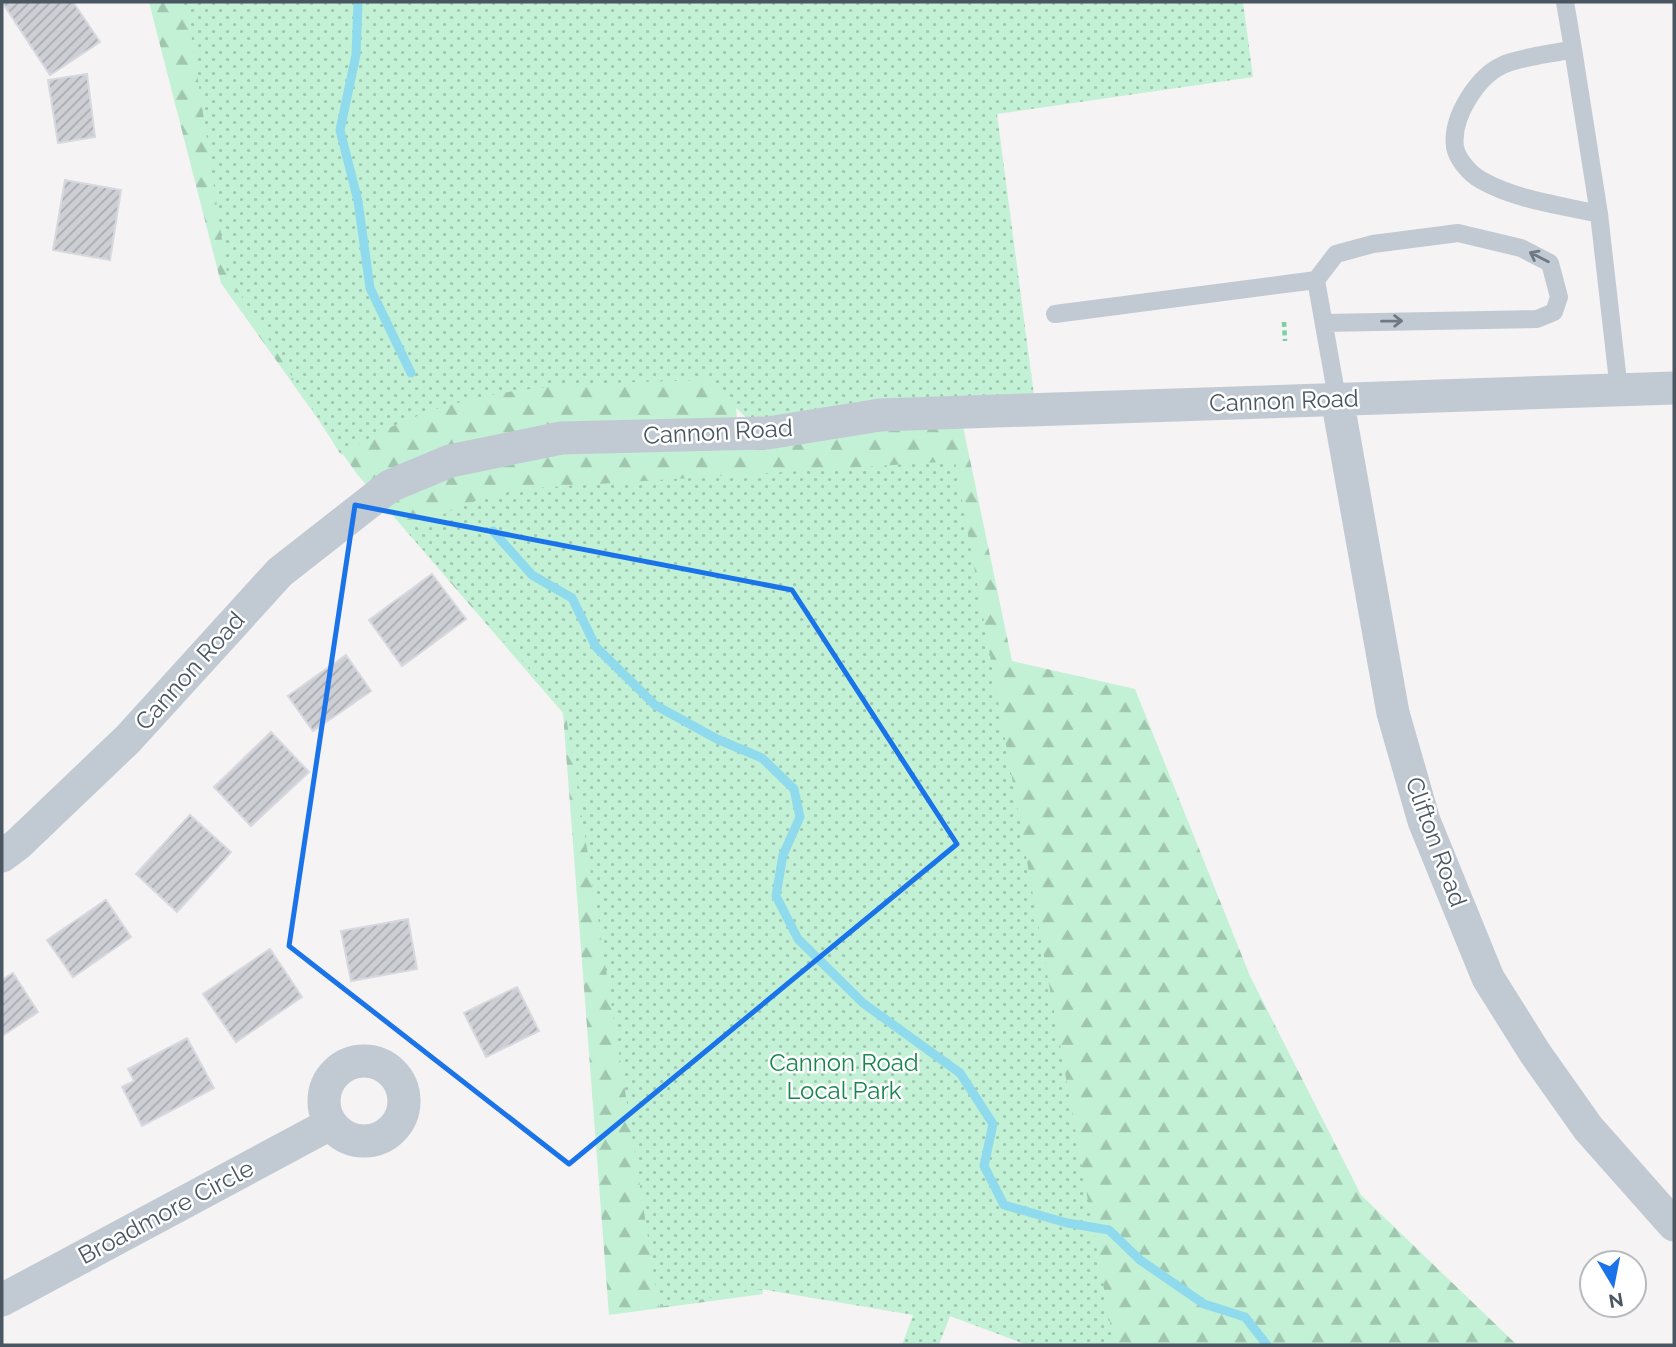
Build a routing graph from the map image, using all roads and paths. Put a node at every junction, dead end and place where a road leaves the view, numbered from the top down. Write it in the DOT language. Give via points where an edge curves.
graph roads {
  1 [pos="1566,2"];
  2 [pos="1573,49"];
  3 [pos="1599,214"];
  4 [pos="1316,280"];
  5 [pos="1055,314"];
  6 [pos="1284,322"];
  7 [pos="1324,323"];
  8 [pos="1286,341"];
  9 [pos="1674,388"];
  10 [pos="1619,390"];
  11 [pos="1337,398"];
  12 [pos="2,856"];
  13 [pos="330,1124"];
  14 [pos="1674,1225"];
  15 [pos="2,1300"];
  1 -- 2 [label="lane"];
  2 -- 3 [label="lane"];
  2 -- 3 [label="lane" via="1505,64 1479,82 1463,108 1455,147 1464,165 1479,179 1514,195"];
  3 -- 10 [label="lane"];
  4 -- 5 [label="lane"];
  4 -- 7 [label="lane"];
  7 -- 4 [label="lane, one-way" via="1537,319 1554,312 1559,298 1550,263 1521,248 1458,233 1373,244 1336,254"];
  6 -- 8 [label="path"];
  7 -- 11 [label="lane"];
  9 -- 10 [label="street, Cannon Road"];
  10 -- 11 [label="street, Cannon Road"];
  11 -- 12 [label="street, Cannon Road" via="880,415 768,433 561,438 450,461 390,486 281,572 128,739"];
  11 -- 14 [label="street, Clifton Road" via="1393,713 1434,846 1488,978 1535,1053 1588,1128"];
  13 -- 15 [label="street, Broadmore Circle"];
}
